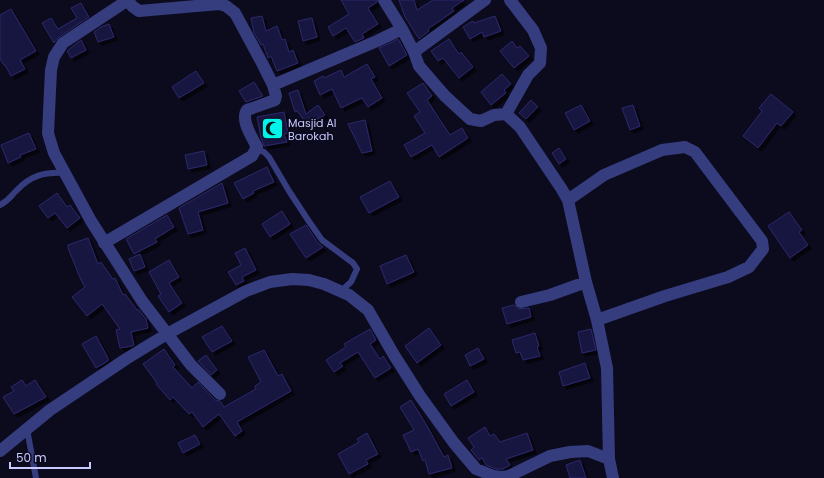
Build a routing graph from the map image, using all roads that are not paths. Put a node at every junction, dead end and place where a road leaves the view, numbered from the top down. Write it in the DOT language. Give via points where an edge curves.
graph roads {
  1 [pos="384,0"];
  2 [pos="485,0"];
  3 [pos="510,0"];
  4 [pos="402,29"];
  5 [pos="414,52"];
  6 [pos="273,85"];
  7 [pos="506,114"];
  8 [pos="256,149"];
  9 [pos="65,173"];
  10 [pos="568,200"];
  11 [pos="0,205"];
  12 [pos="104,243"];
  13 [pos="586,282"];
  14 [pos="341,291"];
  15 [pos="521,302"];
  16 [pos="597,320"];
  17 [pos="168,334"];
  18 [pos="220,394"];
  19 [pos="27,429"];
  20 [pos="0,451"];
  21 [pos="609,459"];
  22 [pos="487,476"];
  23 [pos="36,478"];
  24 [pos="613,478"];
  1 -- 4 [label="street"];
  2 -- 5 [label="street"];
  3 -- 7 [label="street" via="533,30 541,48 540,63 528,75"];
  4 -- 5 [label="street"];
  4 -- 6 [label="street"];
  5 -- 7 [label="street" via="419,66 444,96 470,119 481,121 494,115"];
  6 -- 8 [label="street" via="275,100 244,113"];
  6 -- 9 [label="street" via="235,13 226,6 219,4 139,11 128,0 62,43 54,57 48,133"];
  7 -- 10 [label="street" via="520,127"];
  8 -- 12 [label="street" via="252,156"];
  8 -- 14 [label="lane" via="270,158 322,240 357,269"];
  9 -- 11 [label="lane" via="48,172 25,182 8,201"];
  9 -- 12 [label="street"];
  10 -- 13 [label="street"];
  10 -- 16 [label="street" via="604,175 662,150 684,147 695,152 762,241 763,249 749,267 728,277"];
  12 -- 17 [label="street" via="142,301"];
  13 -- 15 [label="street"];
  13 -- 16 [label="street"];
  14 -- 17 [label="street" via="309,280 270,282 246,291"];
  14 -- 22 [label="street" via="368,310 420,396 454,443 476,469"];
  16 -- 21 [label="street" via="607,368"];
  17 -- 18 [label="street" via="190,365"];
  17 -- 19 [label="street" via="50,410"];
  19 -- 20 [label="street"];
  19 -- 23 [label="lane"];
  21 -- 22 [label="street" via="588,451 570,452 550,456 509,476"];
  21 -- 24 [label="street"];
}
